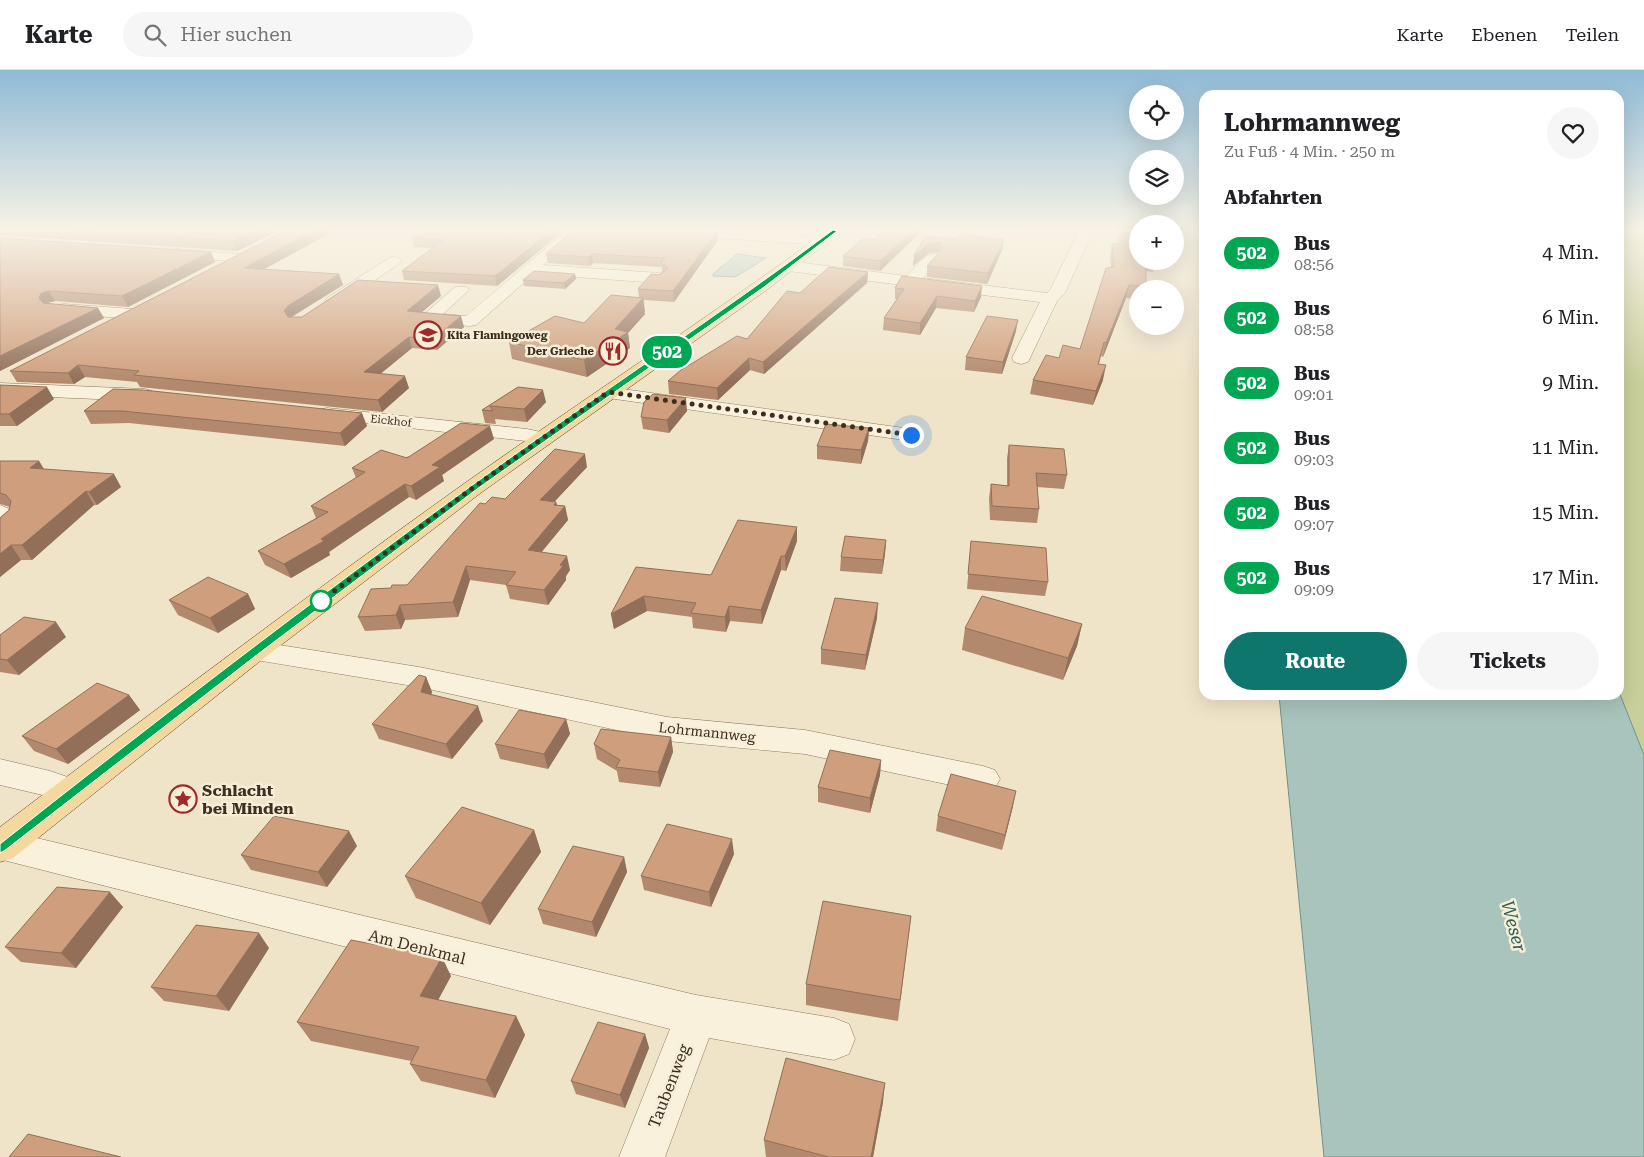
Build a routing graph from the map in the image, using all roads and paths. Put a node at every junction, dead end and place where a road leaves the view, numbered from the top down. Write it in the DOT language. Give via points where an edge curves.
graph roads {
  1 [pos="362,282"];
  2 [pos="516,282"];
  3 [pos="766,282"];
  4 [pos="910,282"];
  5 [pos="1062,282"];
  6 [pos="358,284"];
  7 [pos="386,286"];
  8 [pos="442,289"];
  9 [pos="461,290"];
  10 [pos="503,293"];
  11 [pos="1050,298"];
  12 [pos="150,305"];
  13 [pos="55,308"];
  14 [pos="321,308"];
  15 [pos="133,314"];
  16 [pos="106,327"];
  17 [pos="1021,358"];
  18 [pos="18,372"];
  19 [pos="0,381"];
  20 [pos="0,389"];
  21 [pos="608,392"];
  22 [pos="160,396"];
  23 [pos="309,412"];
  24 [pos="911,435"];
  25 [pos="542,439"];
  26 [pos="0,512"];
  27 [pos="0,526"];
  28 [pos="254,651"];
  29 [pos="0,772"];
  30 [pos="983,780"];
  31 [pos="73,792"];
  32 [pos="2,846"];
  33 [pos="696,1015"];
  34 [pos="834,1039"];
  35 [pos="642,1157"];
  1 -- 6 [label="street"];
  2 -- 10 [label="street"];
  3 -- 21 [label="main road"];
  4 -- 11 [label="street"];
  5 -- 11 [label="street" via="1057,293"];
  6 -- 7 [label="street"];
  6 -- 14 [label="street"];
  8 -- 9 [label="street"];
  9 -- 10 [label="street"];
  9 -- 10 [label="street" via="428,318 470,321"];
  11 -- 17 [label="street"];
  12 -- 15 [label="street"];
  13 -- 15 [label="street"];
  15 -- 16 [label="street"];
  18 -- 19 [label="street"];
  20 -- 22 [label="street"];
  21 -- 24 [label="street"];
  21 -- 25 [label="main road"];
  23 -- 25 [label="street, Eickhof"];
  25 -- 28 [label="main road"];
  26 -- 27 [label="street" via="7,516"];
  28 -- 30 [label="street, Lohrmannweg" via="419,677 667,729 805,742"];
  28 -- 31 [label="main road"];
  29 -- 31 [label="street"];
  31 -- 32 [label="main road"];
  32 -- 33 [label="street, Am Denkmal"];
  33 -- 34 [label="street, Am Denkmal"];
  33 -- 35 [label="street, Taubenweg"];
}
